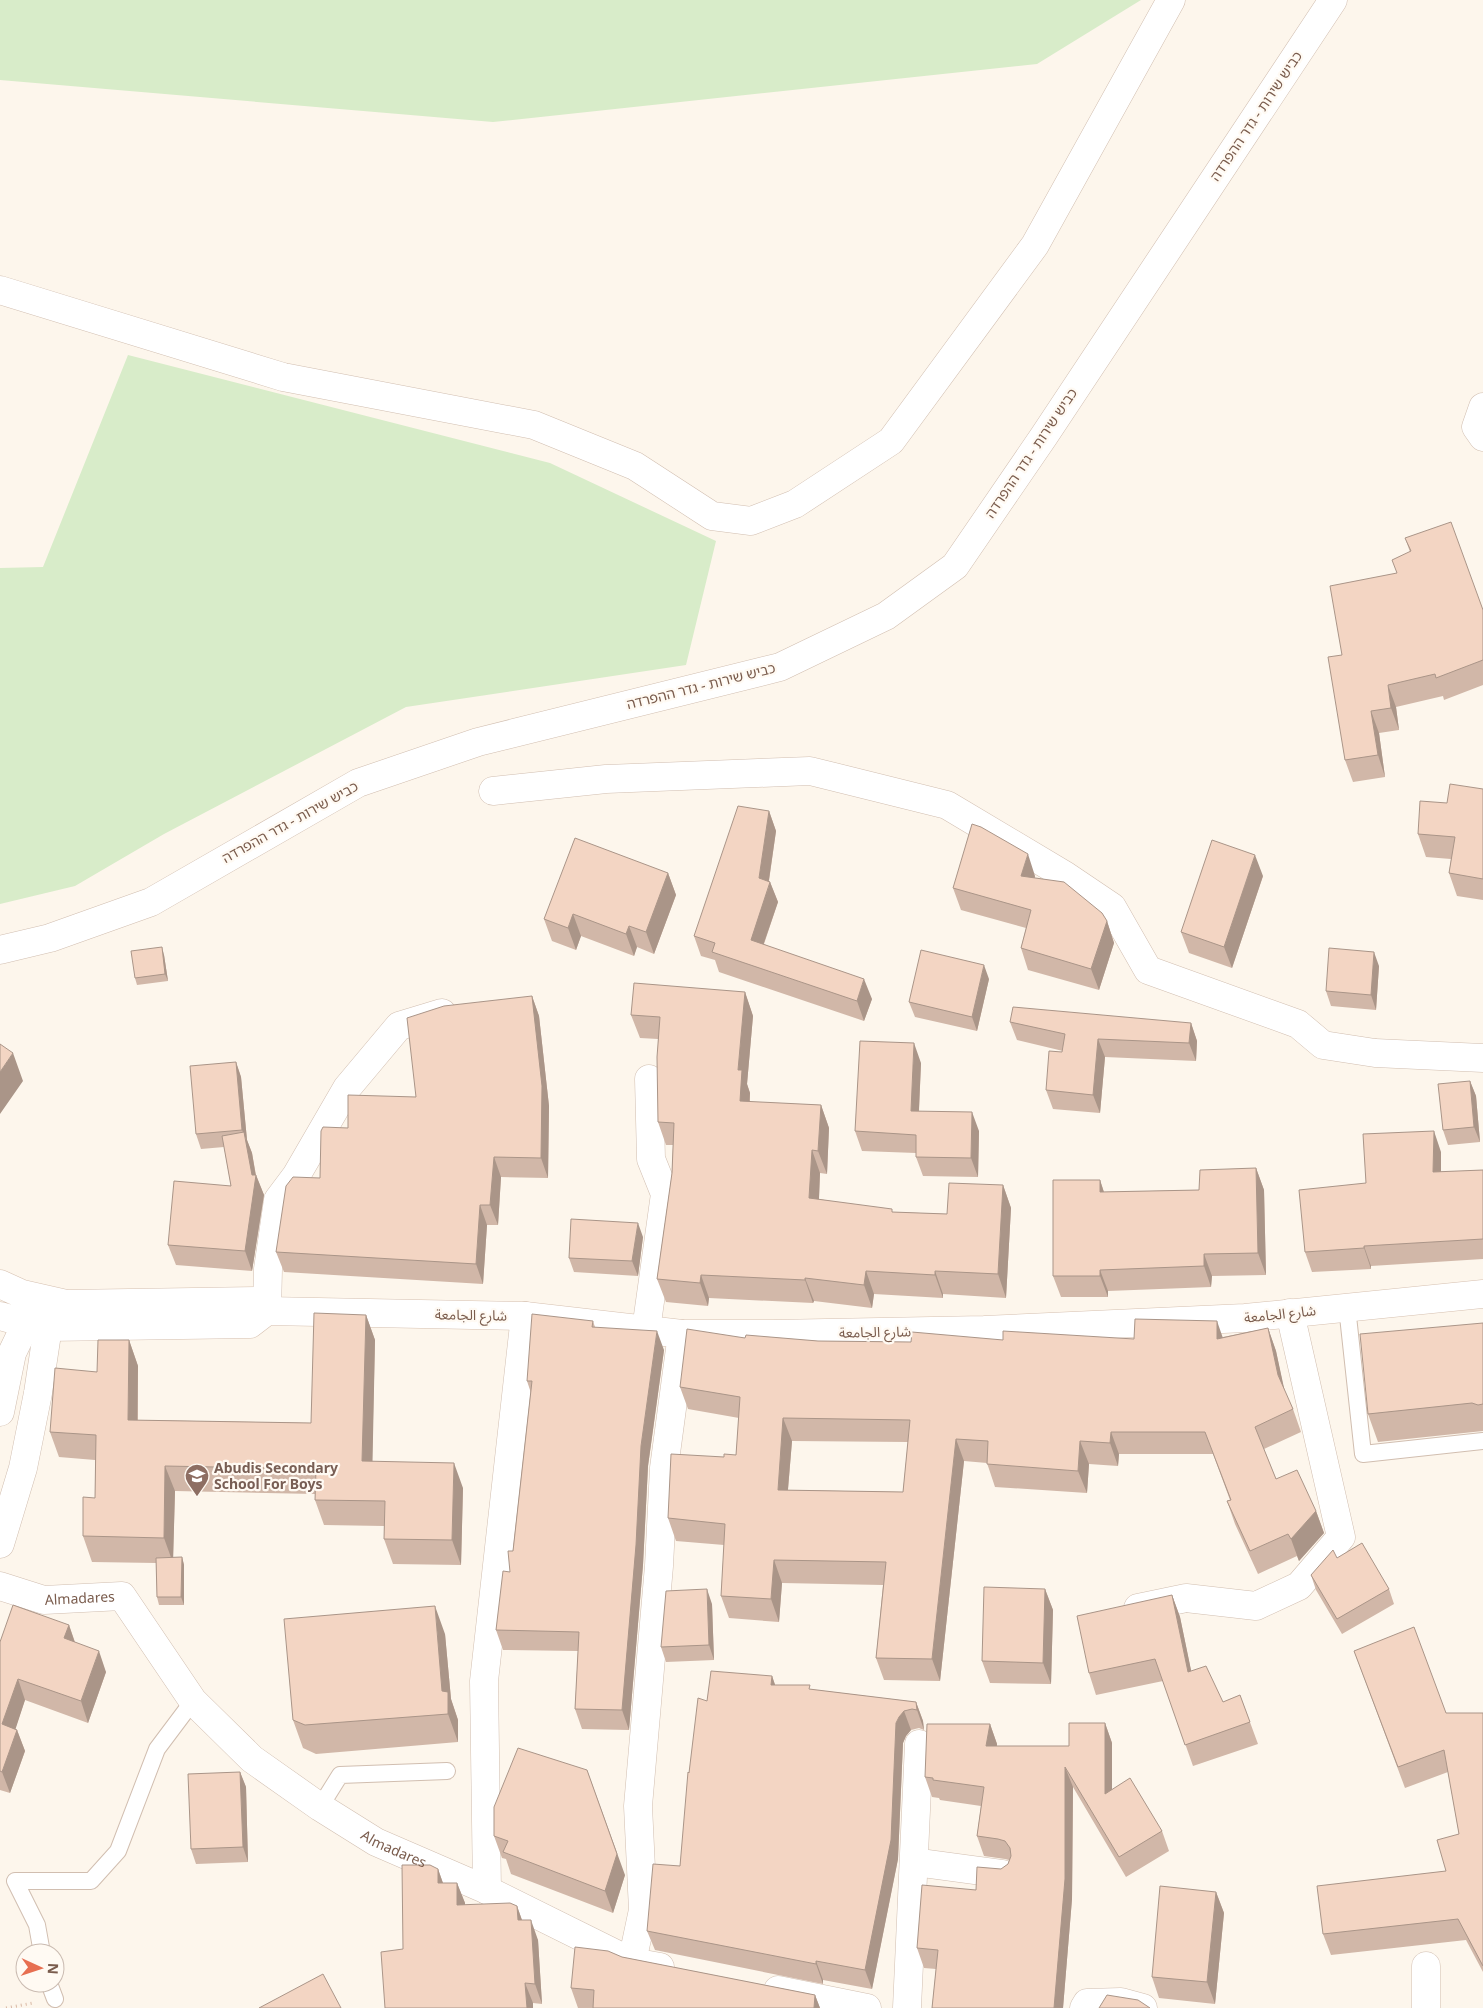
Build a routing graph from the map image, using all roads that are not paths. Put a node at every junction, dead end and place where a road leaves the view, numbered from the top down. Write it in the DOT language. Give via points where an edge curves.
graph roads {
  1 [pos="1171,0"];
  2 [pos="1333,0"];
  3 [pos="0,290"];
  4 [pos="1483,406"];
  5 [pos="1483,438"];
  6 [pos="494,792"];
  7 [pos="0,950"];
  8 [pos="449,1011"];
  9 [pos="1483,1058"];
  10 [pos="648,1079"];
  11 [pos="0,1284"];
  12 [pos="1483,1294"];
  13 [pos="39,1298"];
  14 [pos="1347,1307"];
  15 [pos="267,1311"];
  16 [pos="1290,1313"];
  17 [pos="0,1316"];
  18 [pos="525,1316"];
  19 [pos="38,1325"];
  20 [pos="646,1330"];
  21 [pos="682,1334"];
  22 [pos="0,1412"];
  23 [pos="1483,1441"];
  24 [pos="0,1544"];
  25 [pos="0,1586"];
  26 [pos="1111,1614"];
  27 [pos="193,1701"];
  28 [pos="919,1744"];
  29 [pos="447,1771"];
  30 [pos="320,1808"];
  31 [pos="914,1862"];
  32 [pos="1004,1874"];
  33 [pos="487,1890"];
  34 [pos="40,1943"];
  35 [pos="632,1962"];
  36 [pos="1426,1966"];
  37 [pos="680,1971"];
  38 [pos="758,1986"];
  39 [pos="53,1993"];
  40 [pos="56,1999"];
  41 [pos="867,2008"];
  42 [pos="907,2008"];
  43 [pos="1084,2008"];
  44 [pos="1143,2008"];
  45 [pos="1426,2008"];
  1 -- 3 [label="street" via="1035,245 892,441 795,504 751,520 712,516 635,466 534,425 283,377"];
  2 -- 7 [label="street, כביש שירות - גדר ההפרדה" via="955,566 886,616 780,667 478,742 358,783 151,902 50,938"];
  4 -- 5 [label="street" via="1476,427"];
  6 -- 9 [label="street" via="606,779 810,771 947,805 1112,907 1148,970 1298,1024 1323,1045 1375,1053"];
  8 -- 15 [label="street" via="399,1026 347,1088 296,1176 278,1200 268,1269"];
  10 -- 20 [label="street" via="651,1159 665,1194"];
  11 -- 13 [label="street, شارع الجامعة"];
  12 -- 14 [label="street, شارع الجامعة"];
  13 -- 15 [label="street, شارع الجامعة" via="66,1304 257,1301"];
  13 -- 19 [label="street"];
  14 -- 16 [label="street, شارع الجامعة"];
  14 -- 23 [label="lane" via="1363,1454"];
  15 -- 18 [label="street, شارع الجامعة"];
  15 -- 19 [label="street" via="250,1324"];
  16 -- 21 [label="street, شارع الجامعة" via="984,1330"];
  16 -- 26 [label="street" via="1341,1537 1299,1586 1256,1606 1186,1598"];
  17 -- 19 [label="street"];
  18 -- 20 [label="street, شارع الجامعة"];
  18 -- 33 [label="street" via="484,1681"];
  19 -- 22 [label="street" via="12,1353"];
  19 -- 24 [label="street" via="23,1468"];
  20 -- 21 [label="street, شارع الجامعة"];
  21 -- 35 [label="street" via="664,1468 659,1566 638,1806 643,1910"];
  25 -- 27 [label="street, Almadares" via="44,1600 122,1596"];
  27 -- 30 [label="street, Almadares" via="252,1759"];
  27 -- 34 [label="lane" via="157,1749 118,1851 90,1881 15,1881 37,1925"];
  28 -- 31 [label="street"];
  29 -- 30 [label="lane" via="340,1775"];
  30 -- 33 [label="street, Almadares" via="376,1842"];
  31 -- 32 [label="street"];
  31 -- 42 [label="street"];
  33 -- 35 [label="street, Almadares"];
  35 -- 37 [label="street, Almadares"];
  36 -- 45 [label="street"];
  38 -- 41 [label="street"];
  39 -- 40 [label="lane"];
  43 -- 44 [label="street" via="1087,2003 1121,2002"];
}
